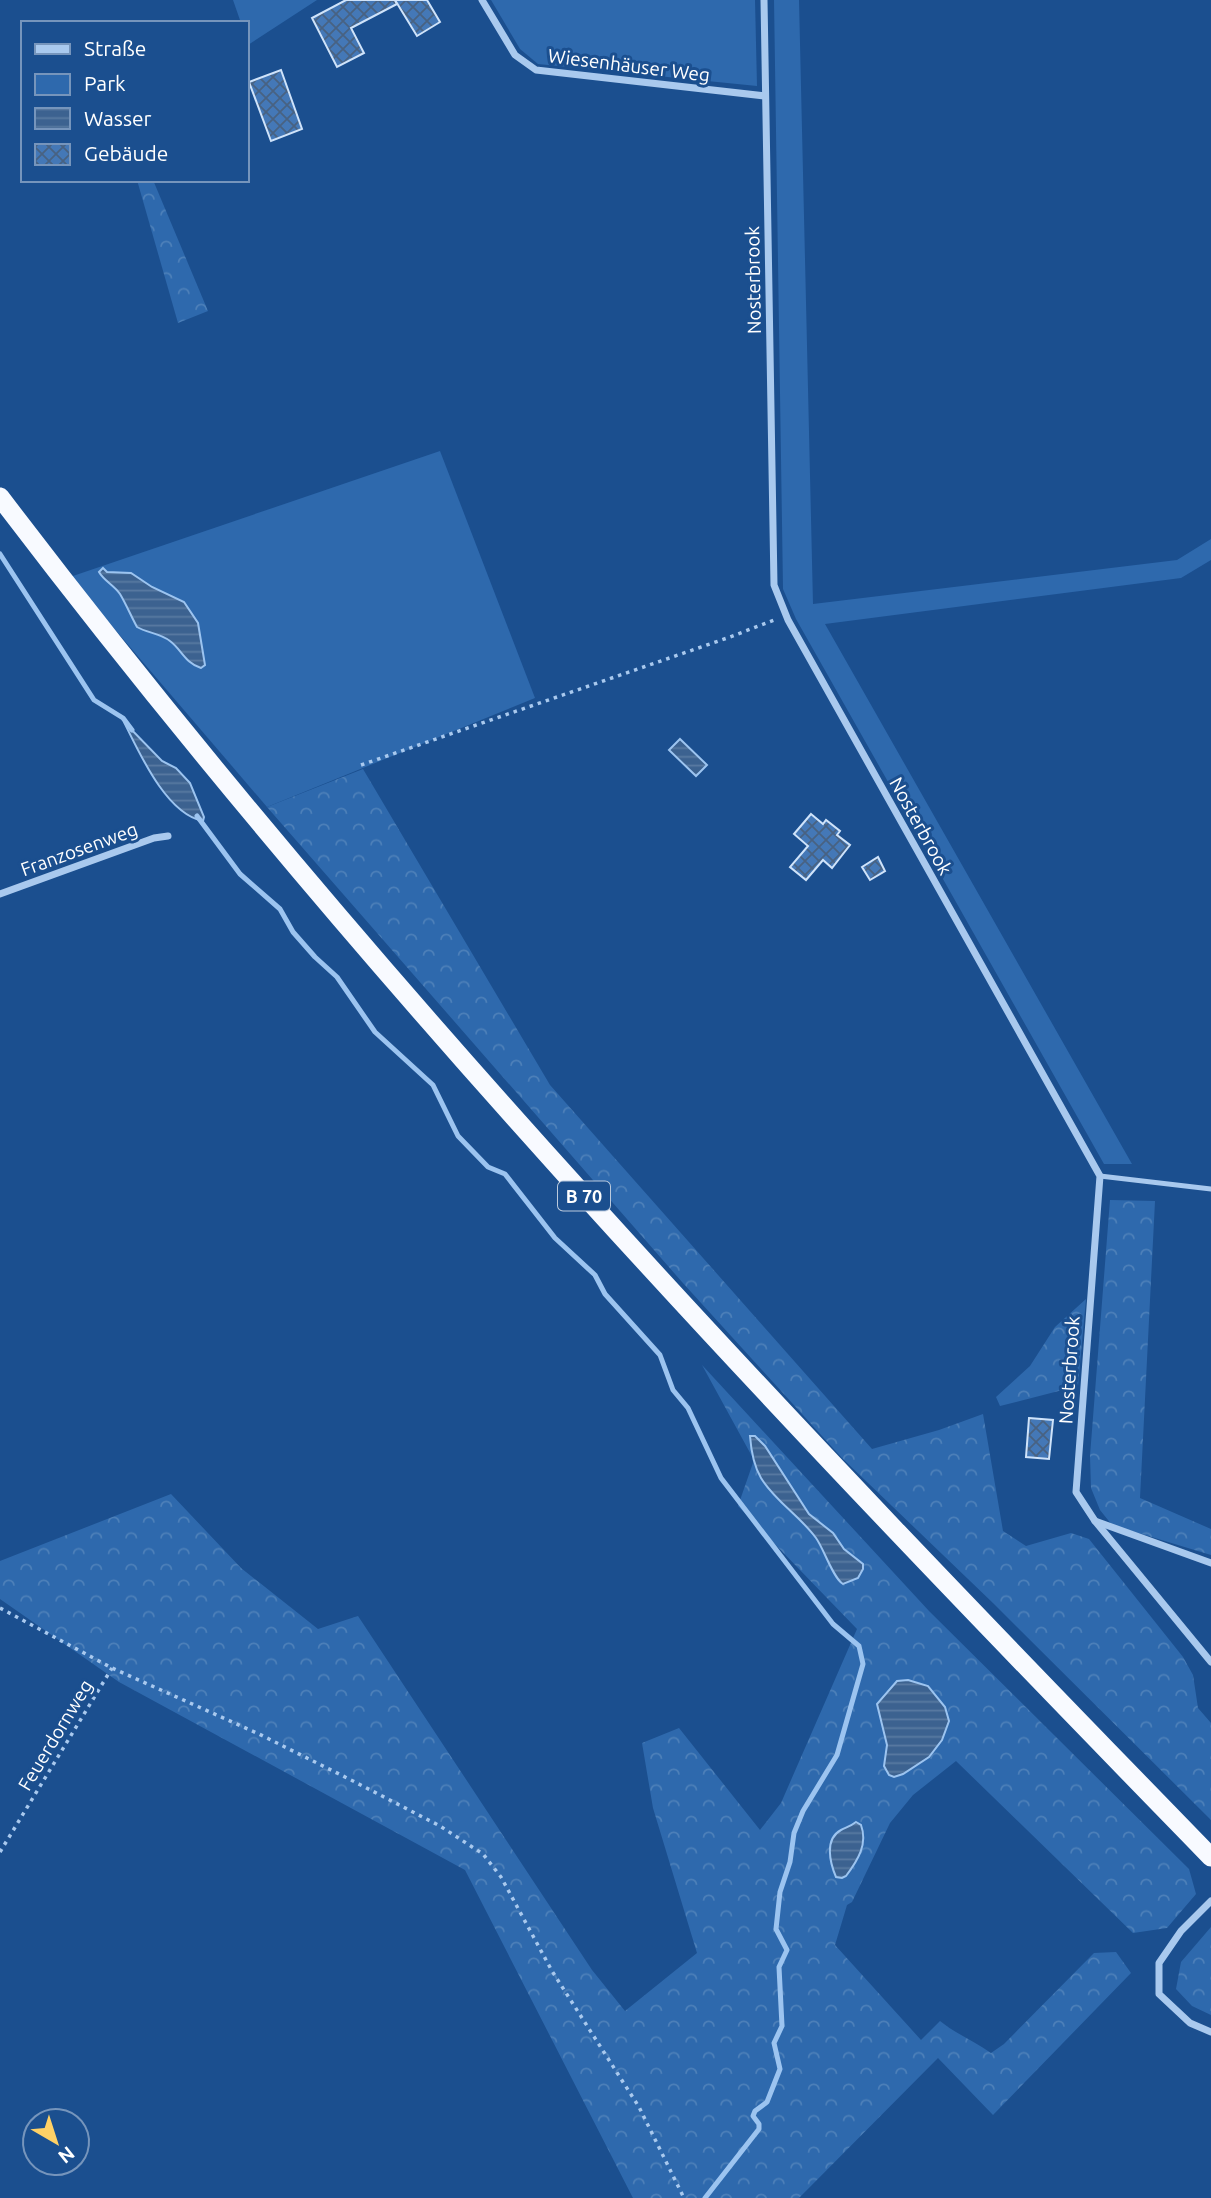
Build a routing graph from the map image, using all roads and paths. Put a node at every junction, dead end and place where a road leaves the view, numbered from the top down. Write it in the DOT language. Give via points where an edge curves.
graph roads {
  1 [pos="482,0"];
  2 [pos="764,0"];
  3 [pos="765,96"];
  4 [pos="0,497"];
  5 [pos="786,615"];
  6 [pos="361,765"];
  7 [pos="168,836"];
  8 [pos="0,894"];
  9 [pos="1100,1176"];
  10 [pos="1211,1189"];
  11 [pos="1095,1521"];
  12 [pos="1211,1563"];
  13 [pos="0,1608"];
  14 [pos="1211,1662"];
  15 [pos="112,1668"];
  16 [pos="0,1852"];
  17 [pos="1211,1857"];
  18 [pos="1211,1901"];
  19 [pos="1211,2032"];
  20 [pos="684,2198"];
  1 -- 3 [label="street, Wiesenhäuser Weg" via="515,55 536,70"];
  2 -- 3 [label="street, Nosterbrook"];
  3 -- 5 [label="street, Nosterbrook" via="774,585"];
  4 -- 17 [label="highway, B 70" via="246,808 455,1052 836,1470"];
  5 -- 6 [label="path"];
  5 -- 9 [label="street, Nosterbrook"];
  7 -- 8 [label="street, Franzosenweg"];
  9 -- 10 [label="lane"];
  9 -- 11 [label="street, Nosterbrook" via="1076,1492"];
  11 -- 12 [label="street"];
  11 -- 14 [label="street, Nosterbrook"];
  13 -- 15 [label="path"];
  15 -- 16 [label="path, Feuerdornweg"];
  15 -- 20 [label="path" via="329,1769 440,1826 483,1854 639,2107"];
  18 -- 19 [label="street" via="1181,1931 1159,1963 1159,1994 1190,2023"];
}
